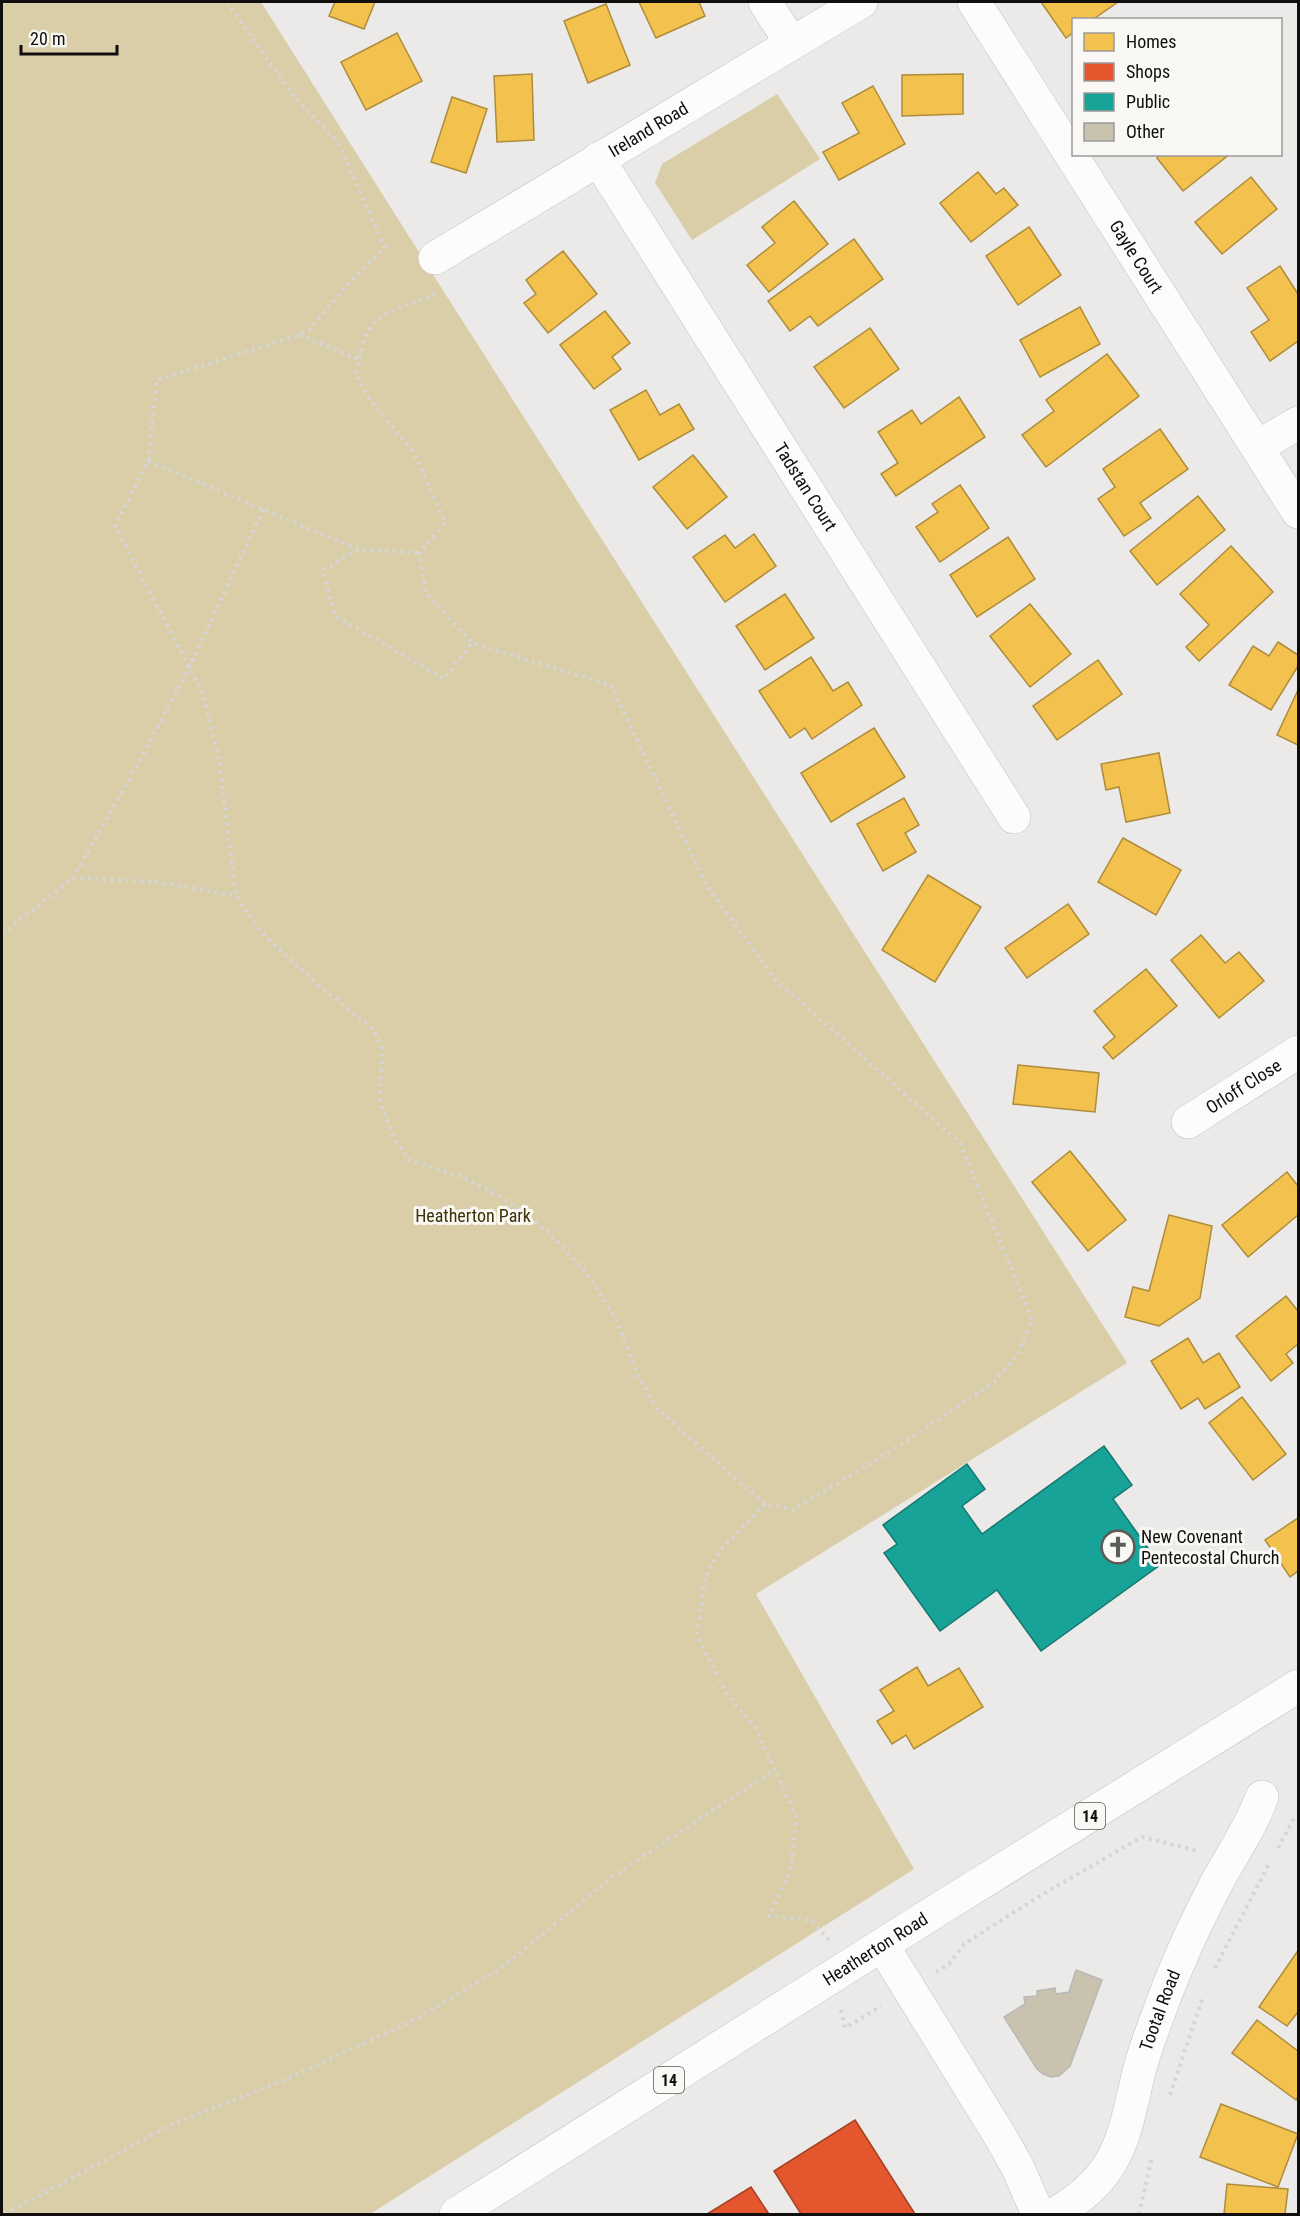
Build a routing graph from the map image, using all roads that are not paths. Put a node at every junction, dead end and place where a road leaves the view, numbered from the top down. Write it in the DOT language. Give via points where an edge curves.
graph roads {
  1 [pos="765,2"];
  2 [pos="861,2"];
  3 [pos="974,2"];
  4 [pos="791,44"];
  5 [pos="598,159"];
  6 [pos="435,258"];
  7 [pos="1299,423"];
  8 [pos="1257,447"];
  9 [pos="1299,512"];
  10 [pos="1014,816"];
  11 [pos="1299,1052"];
  12 [pos="1188,1122"];
  13 [pos="1299,1686"];
  14 [pos="1262,1797"];
  15 [pos="882,1945"];
  16 [pos="456,2214"];
  17 [pos="1038,2214"];
  18 [pos="1055,2214"];
  1 -- 4 [label="street"];
  2 -- 4 [label="street, Ireland Road"];
  3 -- 8 [label="street, Gayle Court"];
  4 -- 5 [label="street, Ireland Road"];
  5 -- 6 [label="street, Ireland Road"];
  5 -- 10 [label="street, Tadstan Court"];
  7 -- 8 [label="street"];
  8 -- 9 [label="street, Gayle Court"];
  11 -- 12 [label="street, Orloff Close"];
  13 -- 15 [label="street, Heatherton Road / 14"];
  14 -- 18 [label="street, Tootal Road" via="1182,1957 1137,2078 1125,2133 1110,2164 1096,2184"];
  15 -- 16 [label="street, Heatherton Road / 14"];
  15 -- 17 [label="street" via="1000,2136"];
}
